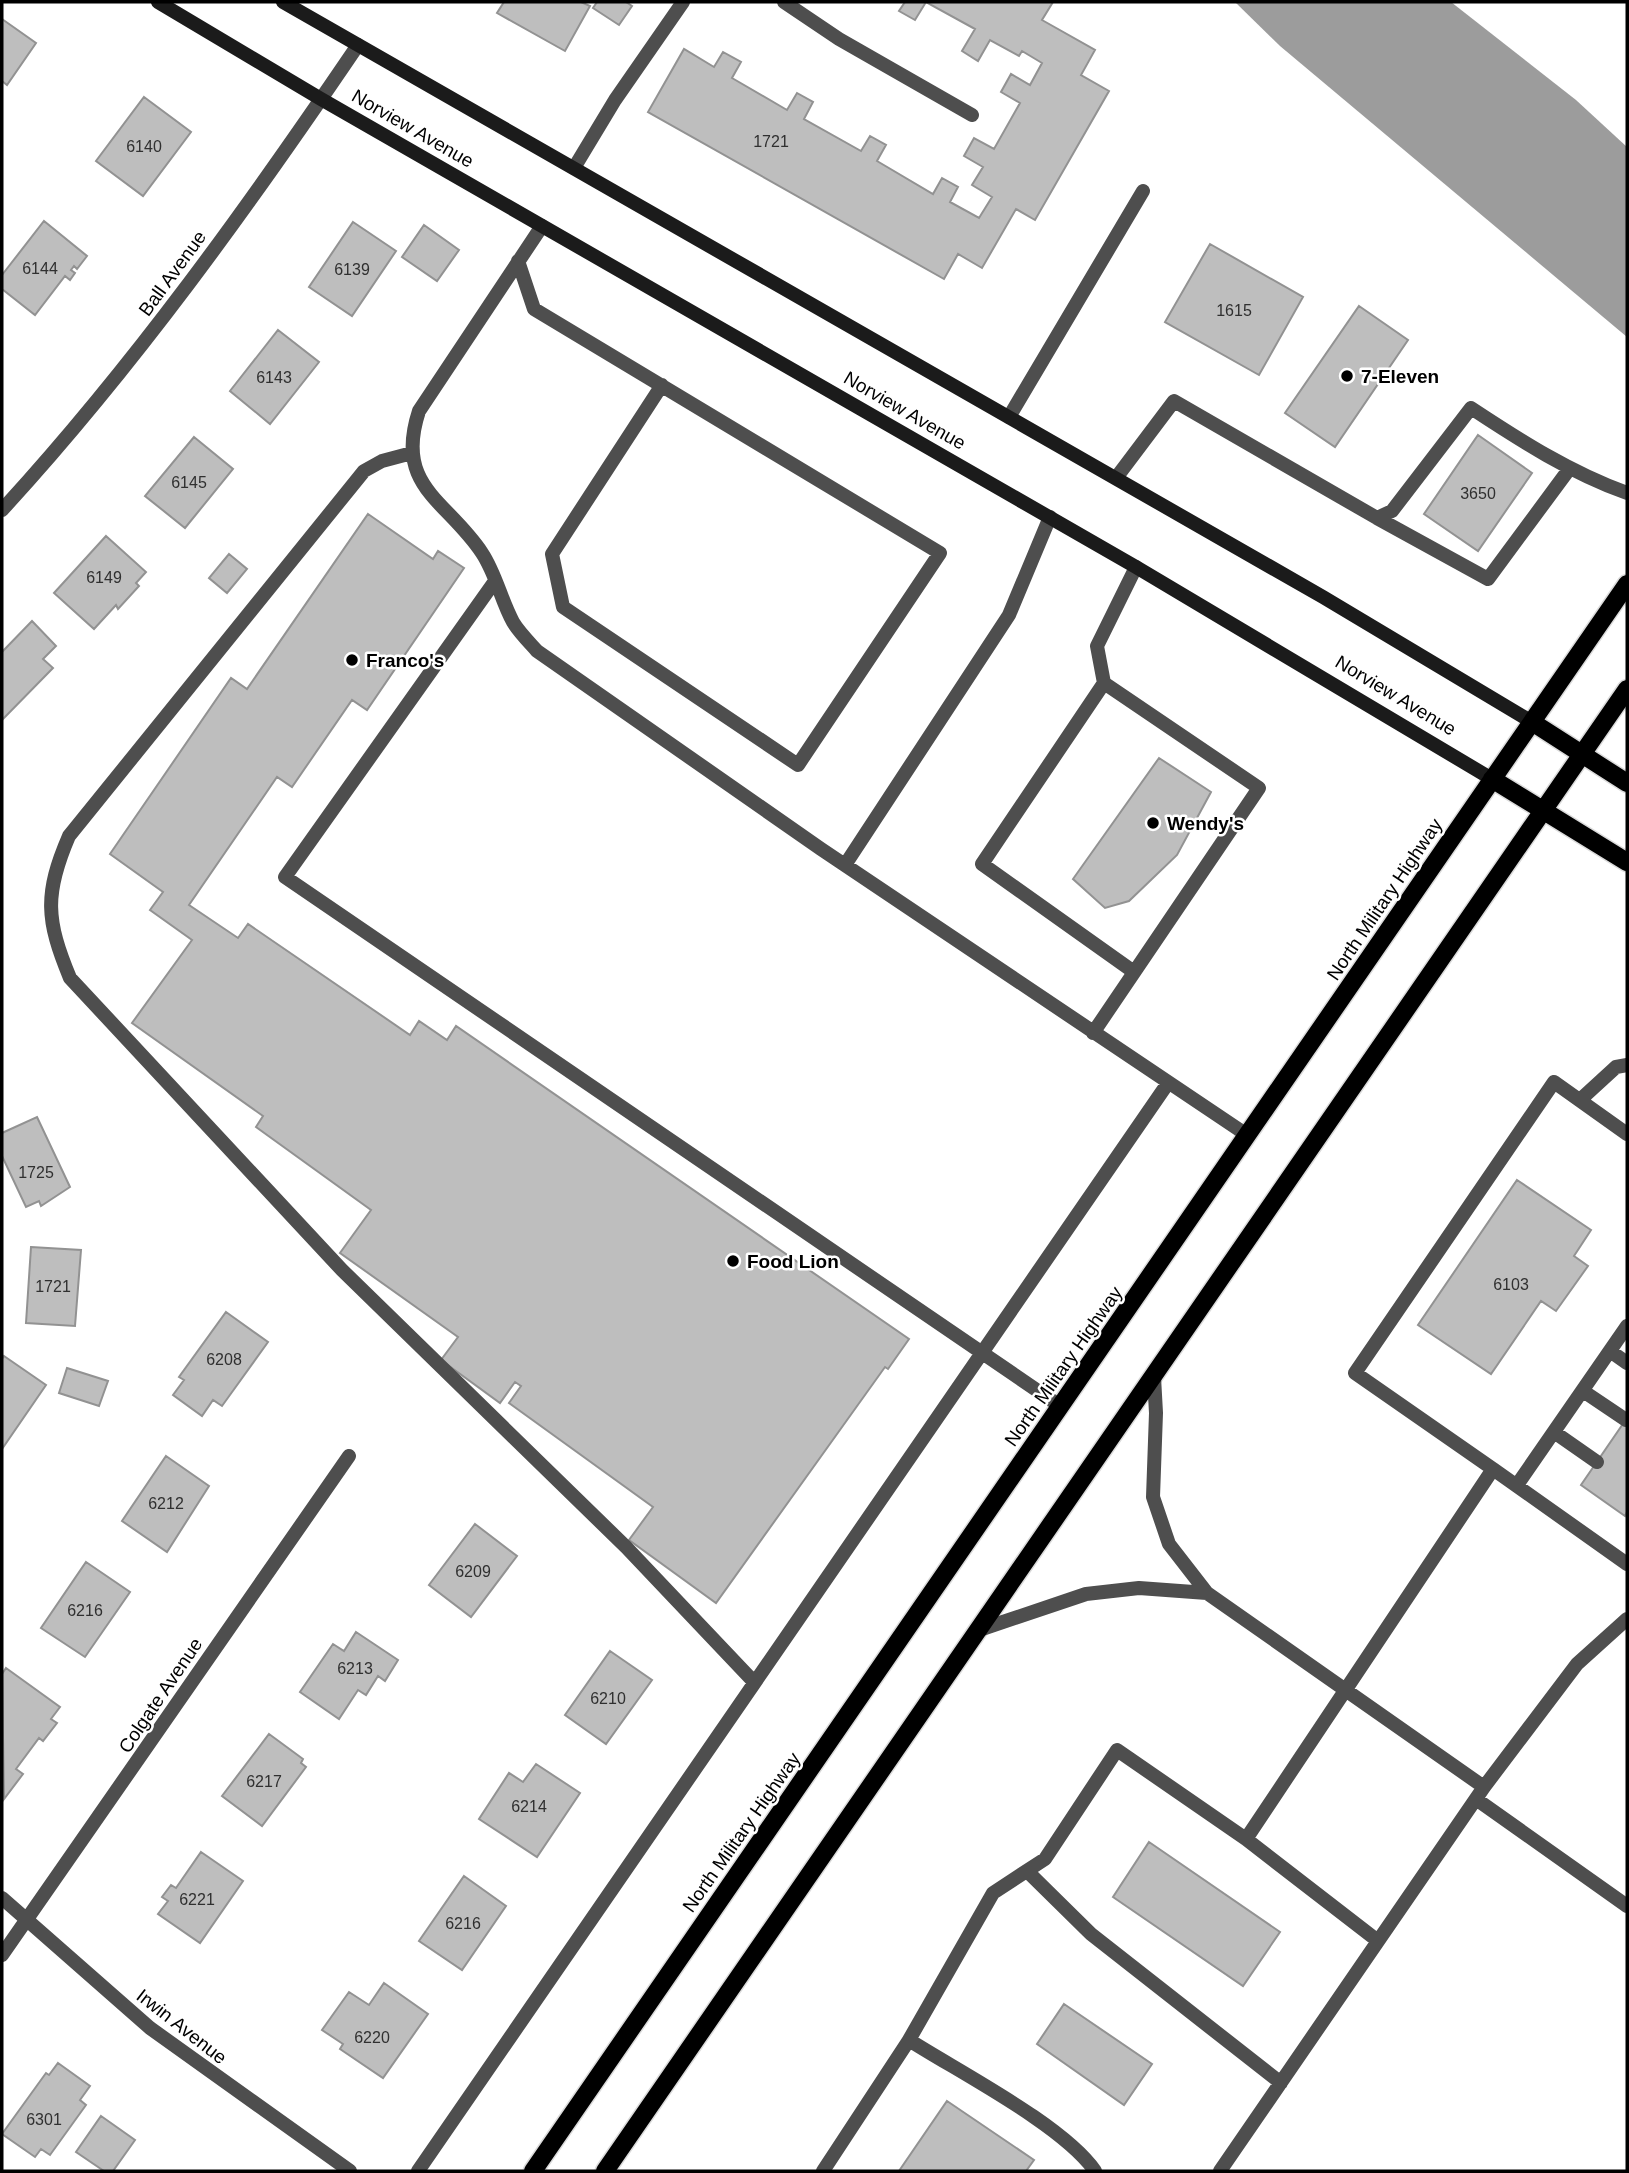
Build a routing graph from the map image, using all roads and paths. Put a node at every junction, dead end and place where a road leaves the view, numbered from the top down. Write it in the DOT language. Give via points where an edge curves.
graph roads {
  1 [pos="158,2"];
  2 [pos="283,2"];
  3 [pos="682,2"];
  4 [pos="784,2"];
  5 [pos="358,45"];
  6 [pos="321,99"];
  7 [pos="972,115"];
  8 [pos="574,168"];
  9 [pos="1143,191"];
  10 [pos="542,226"];
  11 [pos="518,261"];
  12 [pos="662,384"];
  13 [pos="1009,417"];
  14 [pos="412,453"];
  15 [pos="1570,468"];
  16 [pos="1116,478"];
  17 [pos="1627,493"];
  18 [pos="2,510"];
  19 [pos="1049,517"];
  20 [pos="1377,518"];
  21 [pos="1136,567"];
  22 [pos="495,581"];
  23 [pos="1627,584"];
  24 [pos="1104,683"];
  25 [pos="1627,689"];
  26 [pos="1532,722"];
  27 [pos="1583,754"];
  28 [pos="1492,779"];
  29 [pos="1627,783"];
  30 [pos="1543,811"];
  31 [pos="1627,862"];
  32 [pos="845,865"];
  33 [pos="1134,972"];
  34 [pos="1093,1033"];
  35 [pos="1627,1065"];
  36 [pos="1168,1083"];
  37 [pos="1580,1100"];
  38 [pos="1627,1134"];
  39 [pos="1247,1135"];
  40 [pos="1627,1326"];
  41 [pos="1610,1351"];
  42 [pos="981,1352"];
  43 [pos="1627,1363"];
  44 [pos="1154,1377"];
  45 [pos="1583,1391"];
  46 [pos="1060,1406"];
  47 [pos="1626,1420"];
  48 [pos="1553,1432"];
  49 [pos="349,1456"];
  50 [pos="1597,1462"];
  51 [pos="1493,1468"];
  52 [pos="1517,1485"];
  53 [pos="1625,1557"];
  54 [pos="1207,1593"];
  55 [pos="1627,1619"];
  56 [pos="979,1630"];
  57 [pos="754,1682"];
  58 [pos="1346,1690"];
  59 [pos="1480,1793"];
  60 [pos="1246,1839"];
  61 [pos="1027,1871"];
  62 [pos="2,1898"];
  63 [pos="1627,1906"];
  64 [pos="25,1920"];
  65 [pos="1377,1941"];
  66 [pos="2,1955"];
  67 [pos="909,2040"];
  68 [pos="1280,2083"];
  69 [pos="349,2171"];
  70 [pos="418,2171"];
  71 [pos="533,2171"];
  72 [pos="605,2171"];
  73 [pos="822,2171"];
  74 [pos="1095,2171"];
  75 [pos="1220,2171"];
  1 -- 6 [label="main road, Norview Avenue"];
  2 -- 5 [label="main road"];
  3 -- 8 [label="street"];
  4 -- 7 [label="street"];
  5 -- 6 [label="street, Ball Avenue"];
  5 -- 8 [label="main road"];
  6 -- 10 [label="main road, Norview Avenue"];
  6 -- 18 [label="street, Ball Avenue" via="167,314 65,442"];
  8 -- 13 [label="main road"];
  9 -- 13 [label="street"];
  10 -- 11 [label="street"];
  10 -- 19 [label="main road, Norview Avenue"];
  11 -- 12 [label="street" via="534,309"];
  11 -- 14 [label="street" via="419,411"];
  12 -- 12 [label="street" via="940,553 798,765 563,607 552,554"];
  13 -- 16 [label="main road"];
  14 -- 22 [label="street" via="430,496 484,554"];
  14 -- 57 [label="street" via="364,471 69,836 55,868 50,904 54,939 70,978 332,1260 626,1547"];
  15 -- 17 [label="street"];
  15 -- 20 [label="street" via="1471,408 1392,511"];
  15 -- 20 [label="street" via="1488,579"];
  16 -- 20 [label="street" via="1174,401"];
  16 -- 26 [label="main road"];
  19 -- 21 [label="main road, Norview Avenue"];
  19 -- 32 [label="street" via="1009,615"];
  21 -- 24 [label="street" via="1097,646"];
  21 -- 28 [label="main road, Norview Avenue"];
  22 -- 32 [label="street" via="514,624 537,651"];
  22 -- 42 [label="street" via="285,877"];
  23 -- 26 [label="main road, North Military Highway"];
  24 -- 33 [label="street" via="982,864"];
  24 -- 33 [label="street" via="1259,788"];
  25 -- 27 [label="main road"];
  26 -- 27 [label="main road"];
  26 -- 28 [label="main road, North Military Highway"];
  27 -- 29 [label="main road"];
  27 -- 30 [label="main road"];
  28 -- 30 [label="main road, Norview Avenue"];
  28 -- 39 [label="main road, North Military Highway"];
  30 -- 31 [label="main road, Norview Avenue"];
  30 -- 44 [label="main road"];
  32 -- 34 [label="street"];
  33 -- 34 [label="street"];
  34 -- 36 [label="street"];
  35 -- 37 [label="street" via="1616,1067"];
  36 -- 39 [label="street"];
  36 -- 42 [label="street"];
  37 -- 38 [label="street"];
  37 -- 51 [label="street" via="1554,1082 1355,1373"];
  39 -- 46 [label="main road, North Military Highway"];
  40 -- 41 [label="street"];
  41 -- 43 [label="street"];
  41 -- 45 [label="street"];
  42 -- 46 [label="street"];
  42 -- 57 [label="street"];
  44 -- 54 [label="street" via="1153,1497 1169,1544"];
  44 -- 56 [label="main road"];
  45 -- 47 [label="street"];
  45 -- 48 [label="street"];
  46 -- 71 [label="main road, North Military Highway"];
  48 -- 50 [label="street"];
  48 -- 52 [label="street"];
  49 -- 64 [label="street, Colgate Avenue"];
  51 -- 52 [label="street"];
  51 -- 58 [label="street"];
  52 -- 53 [label="street"];
  54 -- 56 [label="street" via="1139,1588 1086,1594"];
  54 -- 58 [label="street"];
  55 -- 59 [label="street" via="1577,1664"];
  56 -- 72 [label="main road"];
  57 -- 70 [label="street"];
  58 -- 59 [label="street"];
  58 -- 60 [label="street"];
  59 -- 63 [label="street"];
  59 -- 65 [label="street"];
  60 -- 61 [label="street" via="1117,1750 1045,1859"];
  60 -- 65 [label="street"];
  61 -- 67 [label="street" via="993,1893"];
  61 -- 68 [label="street" via="1091,1934"];
  62 -- 64 [label="street, Irwin Avenue"];
  64 -- 66 [label="street, Colgate Avenue"];
  64 -- 69 [label="street, Irwin Avenue" via="150,2028"];
  65 -- 68 [label="street"];
  67 -- 73 [label="street"];
  67 -- 74 [label="street" via="1057,2133"];
  68 -- 75 [label="street"];
}
